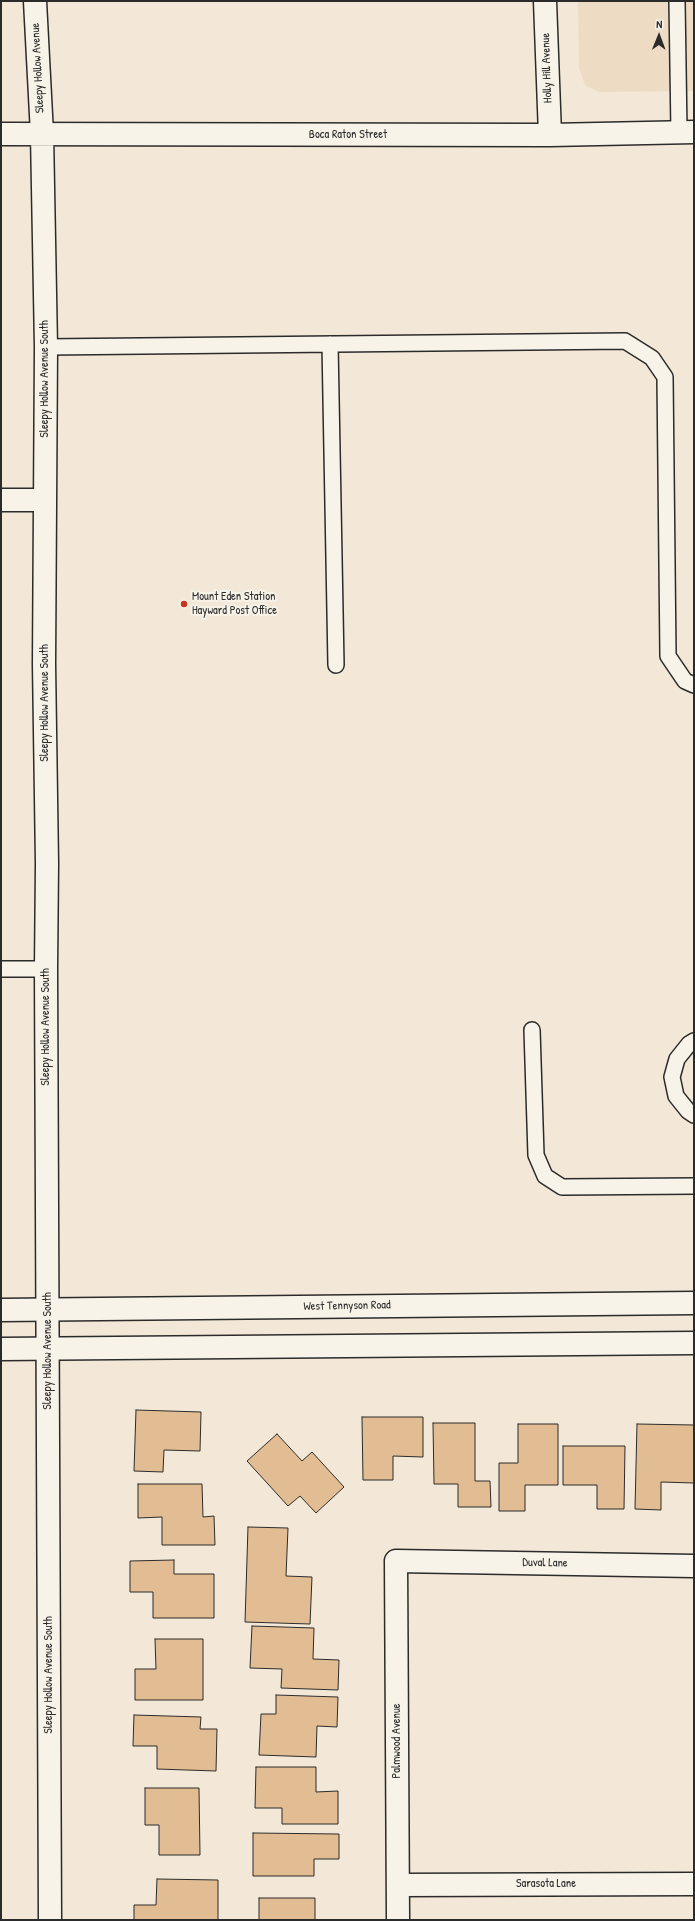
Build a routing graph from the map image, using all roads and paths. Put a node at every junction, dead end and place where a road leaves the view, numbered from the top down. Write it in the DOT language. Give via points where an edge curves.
graph roads {
  1 [pos="35,1"];
  2 [pos="545,1"];
  3 [pos="677,1"];
  4 [pos="687,132"];
  5 [pos="1,134"];
  6 [pos="42,134"];
  7 [pos="550,135"];
  8 [pos="330,344"];
  9 [pos="46,347"];
  10 [pos="1,500"];
  11 [pos="44,500"];
  12 [pos="336,664"];
  13 [pos="694,685"];
  14 [pos="1,969"];
  15 [pos="46,969"];
  16 [pos="532,1030"];
  17 [pos="694,1041"];
  18 [pos="694,1115"];
  19 [pos="694,1186"];
  20 [pos="694,1303"];
  21 [pos="48,1309"];
  22 [pos="1,1310"];
  23 [pos="694,1343"];
  24 [pos="1,1349"];
  25 [pos="48,1349"];
  26 [pos="396,1561"];
  27 [pos="694,1566"];
  28 [pos="694,1884"];
  29 [pos="398,1885"];
  30 [pos="50,1920"];
  31 [pos="398,1920"];
  1 -- 6 [label="street, Sleepy Hollow Avenue"];
  2 -- 7 [label="street, Holly Hill Avenue"];
  3 -- 4 [label="lane"];
  4 -- 7 [label="street, Boca Raton Street"];
  5 -- 6 [label="street, Boca Raton Street"];
  6 -- 7 [label="street, Boca Raton Street"];
  6 -- 9 [label="street, Sleepy Hollow Avenue South"];
  8 -- 9 [label="lane"];
  8 -- 12 [label="lane"];
  8 -- 13 [label="lane" via="625,340 652,358 665,377 668,656 685,681"];
  9 -- 11 [label="street, Sleepy Hollow Avenue South"];
  10 -- 11 [label="street"];
  11 -- 15 [label="street, Sleepy Hollow Avenue South"];
  14 -- 15 [label="lane"];
  15 -- 21 [label="street, Sleepy Hollow Avenue South"];
  16 -- 19 [label="lane" via="536,1155 545,1176 562,1187"];
  17 -- 18 [label="lane" via="688,1044 677,1059 672,1077 676,1096"];
  20 -- 21 [label="street, West Tennyson Road"];
  21 -- 22 [label="street, West Tennyson Road"];
  21 -- 25 [label="street, Sleepy Hollow Avenue South"];
  23 -- 25 [label="street"];
  24 -- 25 [label="street"];
  25 -- 30 [label="street, Sleepy Hollow Avenue South"];
  26 -- 27 [label="street, Duval Lane"];
  26 -- 29 [label="street, Palmwood Avenue"];
  28 -- 29 [label="street, Sarasota Lane"];
  29 -- 31 [label="street, Palmwood Avenue"];
}
